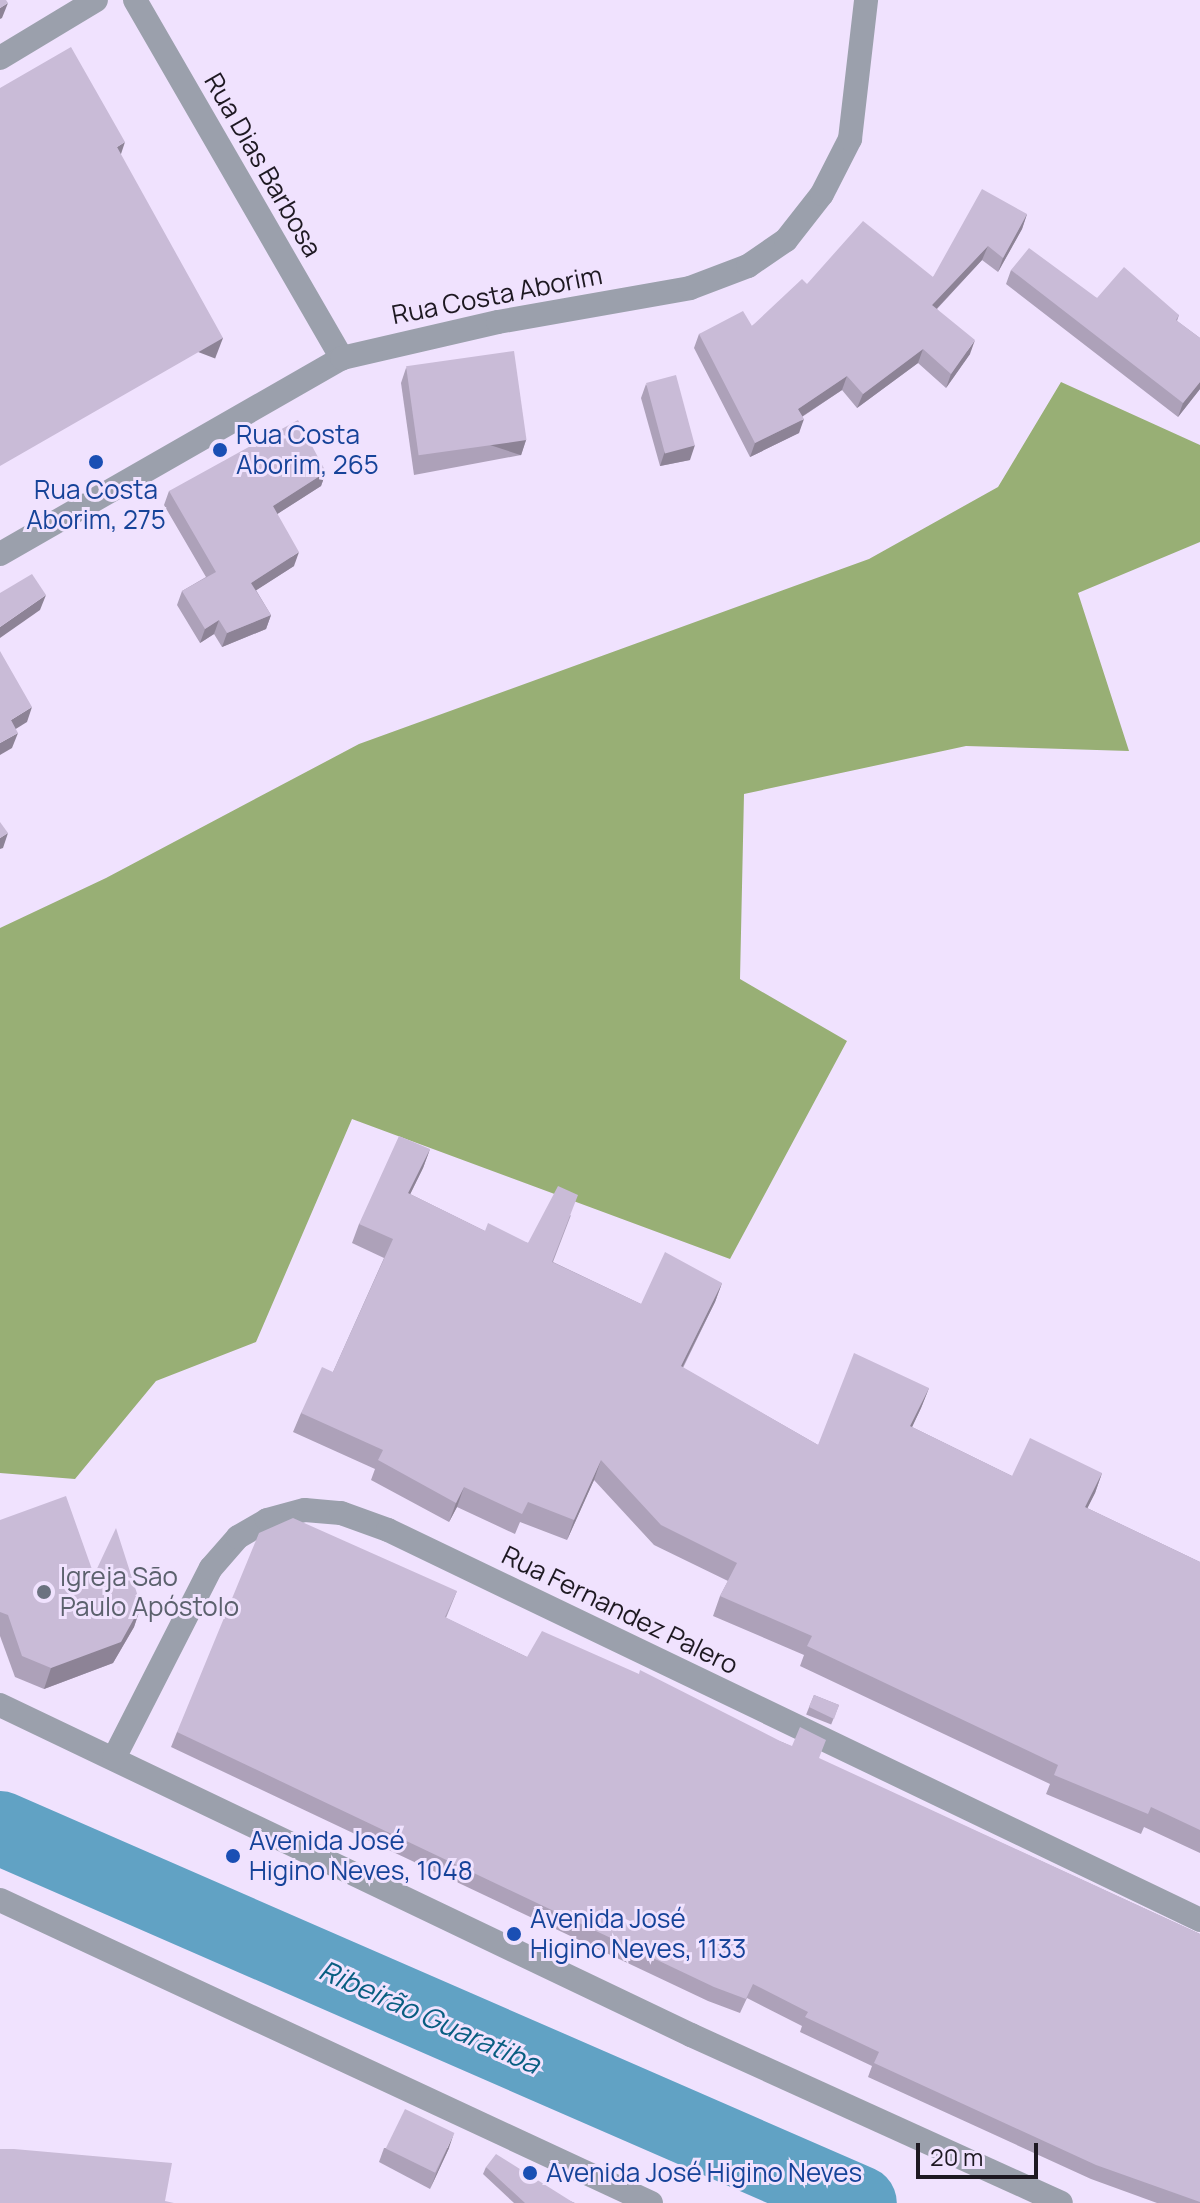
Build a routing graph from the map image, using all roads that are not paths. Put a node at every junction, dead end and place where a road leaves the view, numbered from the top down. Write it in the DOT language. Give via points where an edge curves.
graph roads {
  1 [pos="96,0"];
  2 [pos="135,0"];
  3 [pos="866,0"];
  4 [pos="0,58"];
  5 [pos="342,358"];
  6 [pos="0,554"];
  7 [pos="0,1705"];
  8 [pos="114,1758"];
  9 [pos="0,1900"];
  10 [pos="1200,1920"];
  11 [pos="620,2194"];
  12 [pos="651,2203"];
  13 [pos="1061,2203"];
  1 -- 4 [label="street"];
  2 -- 5 [label="street, Rua Dias Barbosa"];
  3 -- 5 [label="street, Rua Costa Aborim" via="850,139 822,194 786,240 748,266 690,288 498,322"];
  5 -- 6 [label="street, Rua Costa Aborim"];
  7 -- 8 [label="street"];
  8 -- 10 [label="street, Rua Fernandez Palero" via="211,1568 238,1537 267,1520 305,1510 341,1513 388,1530"];
  8 -- 13 [label="street" via="691,2035"];
  9 -- 11 [label="street"];
  11 -- 12 [label="street"];
}
